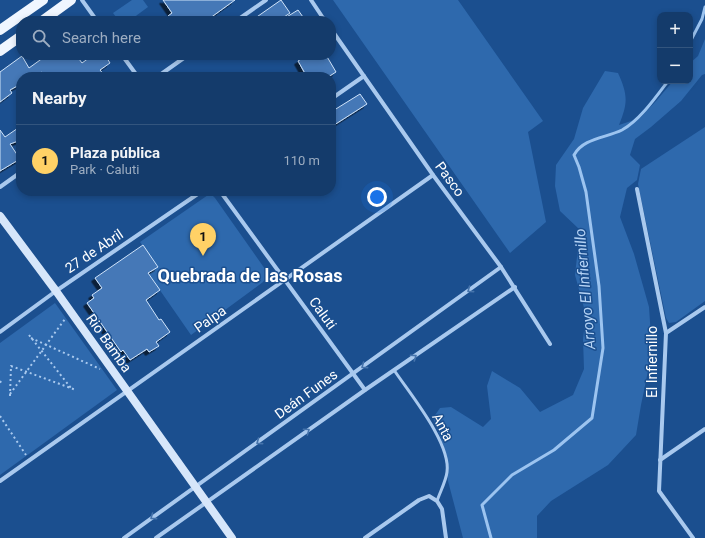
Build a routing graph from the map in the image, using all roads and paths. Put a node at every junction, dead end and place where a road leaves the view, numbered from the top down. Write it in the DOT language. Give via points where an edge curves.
graph roads {
  1 [pos="43,0"];
  2 [pos="71,0"];
  3 [pos="82,0"];
  4 [pos="266,0"];
  5 [pos="311,0"];
  6 [pos="20,16"];
  7 [pos="49,16"];
  8 [pos="93,16"];
  9 [pos="243,16"];
  10 [pos="322,16"];
  11 [pos="16,19"];
  12 [pos="0,30"];
  13 [pos="336,36"];
  14 [pos="16,40"];
  15 [pos="0,51"];
  16 [pos="126,60"];
  17 [pos="181,60"];
  18 [pos="134,72"];
  19 [pos="164,72"];
  20 [pos="364,76"];
  21 [pos="336,96"];
  22 [pos="433,175"];
  23 [pos="16,176"];
  24 [pos="0,187"];
  25 [pos="637,189"];
  26 [pos="195,196"];
  27 [pos="224,196"];
  28 [pos="0,216"];
  29 [pos="501,267"];
  30 [pos="284,280"];
  31 [pos="515,287"];
  32 [pos="56,291"];
  33 [pos="705,307"];
  34 [pos="70,311"];
  35 [pos="0,332"];
  36 [pos="666,333"];
  37 [pos="28,335"];
  38 [pos="31,338"];
  39 [pos="550,344"];
  40 [pos="45,345"];
  41 [pos="41,351"];
  42 [pos="394,370"];
  43 [pos="26,372"];
  44 [pos="353,374"];
  45 [pos="117,376"];
  46 [pos="0,381"];
  47 [pos="2,384"];
  48 [pos="72,389"];
  49 [pos="76,390"];
  50 [pos="364,390"];
  51 [pos="127,391"];
  52 [pos="0,416"];
  53 [pos="705,429"];
  54 [pos="29,460"];
  55 [pos="660,460"];
  56 [pos="0,481"];
  57 [pos="196,486"];
  58 [pos="437,501"];
  59 [pos="207,502"];
  60 [pos="124,538"];
  61 [pos="156,538"];
  62 [pos="232,538"];
  63 [pos="365,538"];
  64 [pos="446,538"];
  65 [pos="693,538"];
  1 -- 6 [label="main road"];
  2 -- 7 [label="main road"];
  3 -- 8 [label="street"];
  4 -- 9 [label="street"];
  5 -- 10 [label="street"];
  11 -- 12 [label="main road"];
  13 -- 20 [label="street, Pasco"];
  14 -- 15 [label="main road"];
  16 -- 18 [label="street"];
  17 -- 19 [label="street"];
  20 -- 21 [label="street"];
  20 -- 22 [label="street, Pasco"];
  22 -- 29 [label="street, Pasco"];
  22 -- 30 [label="street, Palpa"];
  23 -- 24 [label="street"];
  25 -- 36 [label="street, El Infiernillo"];
  26 -- 32 [label="street, 27 de Abril"];
  27 -- 30 [label="street, Caluti"];
  28 -- 32 [label="main road, Rio Bamba"];
  29 -- 31 [label="street, Pasco"];
  29 -- 44 [label="street, Deán Funes, one-way"];
  30 -- 44 [label="street, Caluti"];
  30 -- 51 [label="street, Palpa"];
  31 -- 39 [label="street, Pasco"];
  42 -- 31 [label="street, one-way"];
  32 -- 34 [label="main road, Rio Bamba"];
  32 -- 35 [label="street, 27 de Abril"];
  33 -- 36 [label="street"];
  34 -- 40 [label="path"];
  34 -- 45 [label="main road, Rio Bamba"];
  36 -- 55 [label="street, El Infiernillo"];
  37 -- 38 [label="path"];
  38 -- 40 [label="path"];
  38 -- 41 [label="path"];
  40 -- 41 [label="path"];
  40 -- 45 [label="path"];
  41 -- 43 [label="path"];
  41 -- 48 [label="path"];
  42 -- 50 [label="street"];
  42 -- 58 [label="lane, Anta" via="434,430 446,457 447,472"];
  43 -- 43 [label="path" via="11,366 10,395"];
  43 -- 48 [label="path"];
  44 -- 50 [label="street, Caluti"];
  44 -- 57 [label="street, Deán Funes, one-way"];
  45 -- 51 [label="main road, Rio Bamba"];
  46 -- 47 [label="path"];
  48 -- 49 [label="path"];
  59 -- 50 [label="street, one-way"];
  51 -- 54 [label="street, Palpa"];
  51 -- 57 [label="main road, Rio Bamba"];
  52 -- 54 [label="path"];
  53 -- 55 [label="street"];
  54 -- 56 [label="street, Palpa"];
  55 -- 65 [label="street, El Infiernillo" via="659,491"];
  57 -- 59 [label="main road, Rio Bamba"];
  57 -- 60 [label="street, Deán Funes, one-way"];
  58 -- 63 [label="street" via="429,496 419,500"];
  58 -- 64 [label="street" via="442,509"];
  59 -- 61 [label="street"];
  59 -- 62 [label="main road, Rio Bamba"];
}
